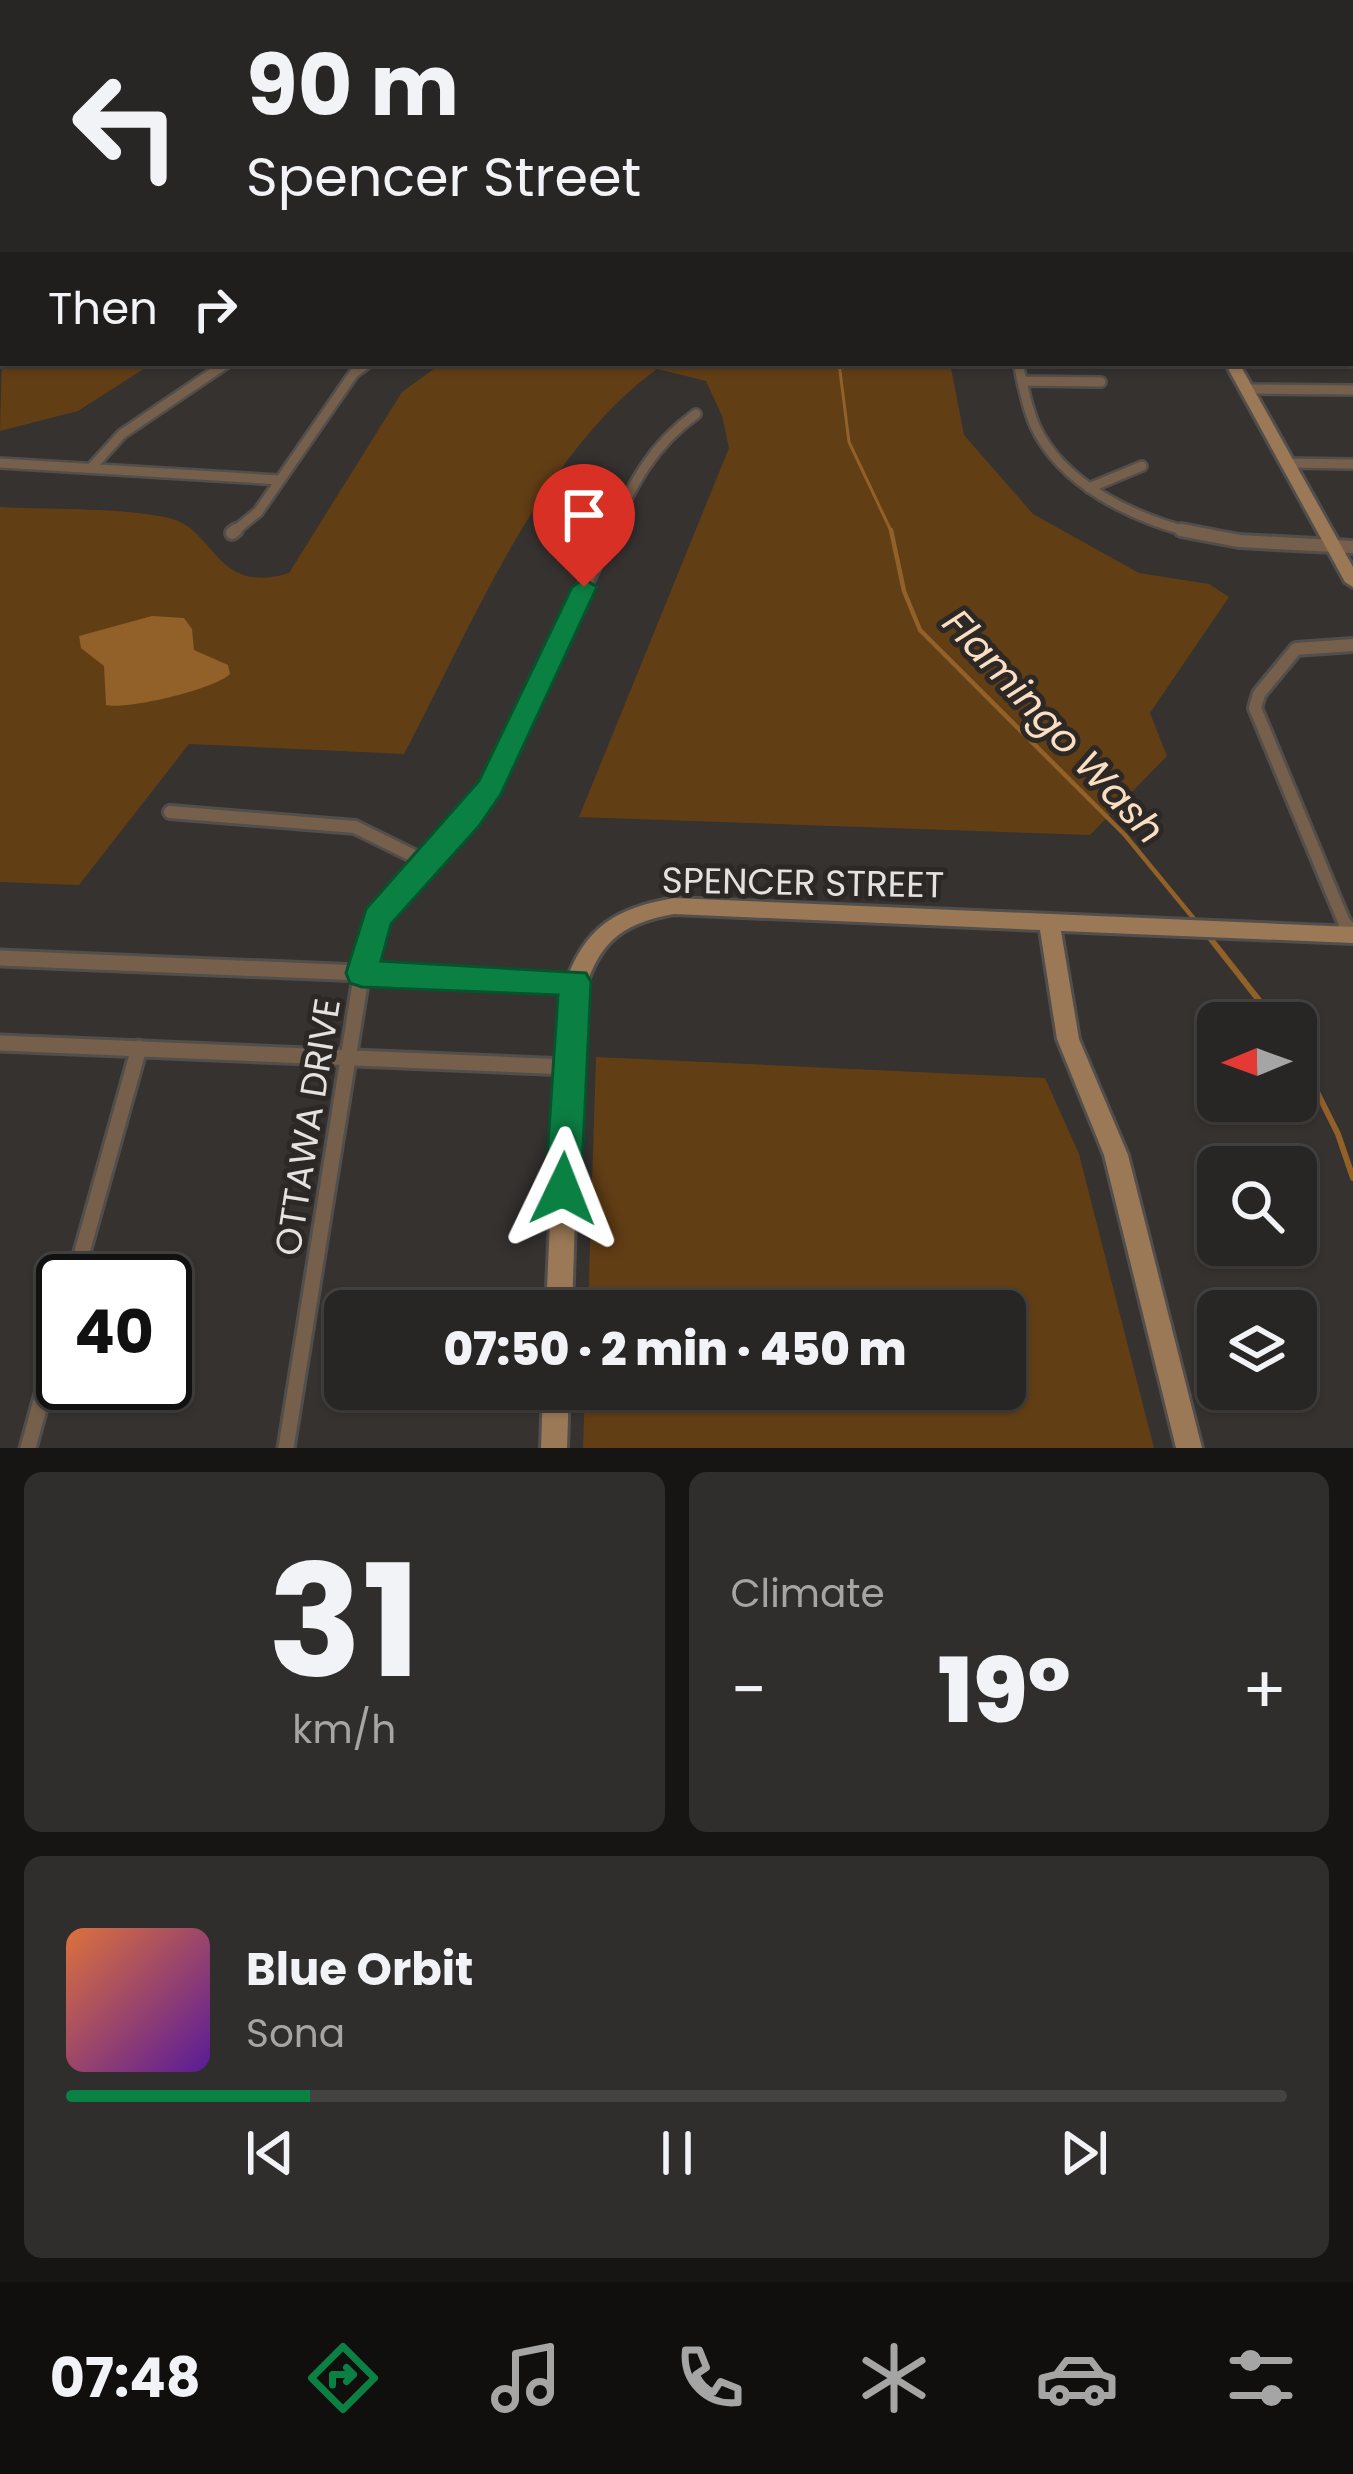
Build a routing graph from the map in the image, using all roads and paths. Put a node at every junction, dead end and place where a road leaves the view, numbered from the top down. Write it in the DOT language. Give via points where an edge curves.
graph roads {
  1 [pos="222,366"];
  2 [pos="364,366"];
  3 [pos="1019,366"];
  4 [pos="1234,366"];
  5 [pos="1022,381"];
  6 [pos="1101,382"];
  7 [pos="1246,389"];
  8 [pos="1353,390"];
  9 [pos="696,414"];
  10 [pos="0,463"];
  11 [pos="1287,463"];
  12 [pos="1353,464"];
  13 [pos="1142,466"];
  14 [pos="91,468"];
  15 [pos="279,480"];
  16 [pos="1089,488"];
  17 [pos="232,533"];
  18 [pos="1333,546"];
  19 [pos="1353,547"];
  20 [pos="1353,582"];
  21 [pos="1353,645"];
  22 [pos="170,812"];
  23 [pos="426,862"];
  24 [pos="1048,922"];
  25 [pos="1351,935"];
  26 [pos="0,958"];
  27 [pos="362,973"];
  28 [pos="575,982"];
  29 [pos="0,1043"];
  30 [pos="139,1048"];
  31 [pos="348,1058"];
  32 [pos="568,1067"];
  33 [pos="82,1254"];
  34 [pos="560,1290"];
  35 [pos="38,1410"];
  36 [pos="555,1410"];
  37 [pos="28,1448"];
  38 [pos="286,1448"];
  39 [pos="554,1448"];
  40 [pos="1189,1448"];
  1 -- 14 [label="street" via="122,434"];
  2 -- 15 [label="street"];
  3 -- 5 [label="street"];
  4 -- 7 [label="street"];
  5 -- 6 [label="street"];
  5 -- 16 [label="street" via="1046,445"];
  7 -- 8 [label="street"];
  7 -- 11 [label="street"];
  9 -- 23 [label="street, OTTAWA DRIVE" via="640,468 491,786"];
  10 -- 14 [label="street"];
  11 -- 12 [label="street"];
  11 -- 18 [label="street"];
  13 -- 16 [label="street"];
  14 -- 15 [label="street"];
  15 -- 17 [label="street"];
  16 -- 18 [label="street" via="1138,518 1186,533"];
  18 -- 19 [label="street"];
  18 -- 20 [label="street"];
  21 -- 25 [label="street" via="1309,645 1286,655 1256,708"];
  22 -- 23 [label="street" via="356,827"];
  23 -- 27 [label="street, OTTAWA DRIVE" via="377,918"];
  24 -- 25 [label="street, SPENCER STREET"];
  24 -- 28 [label="street, SPENCER STREET" via="648,909 612,925 586,951"];
  24 -- 40 [label="street" via="1068,1039 1116,1155"];
  26 -- 27 [label="street"];
  27 -- 28 [label="street"];
  27 -- 31 [label="street, OTTAWA DRIVE"];
  28 -- 32 [label="street"];
  29 -- 30 [label="street"];
  30 -- 31 [label="street"];
  30 -- 33 [label="street"];
  31 -- 32 [label="street"];
  31 -- 38 [label="street, OTTAWA DRIVE"];
  32 -- 34 [label="street"];
  35 -- 37 [label="street"];
  36 -- 39 [label="street"];
}
